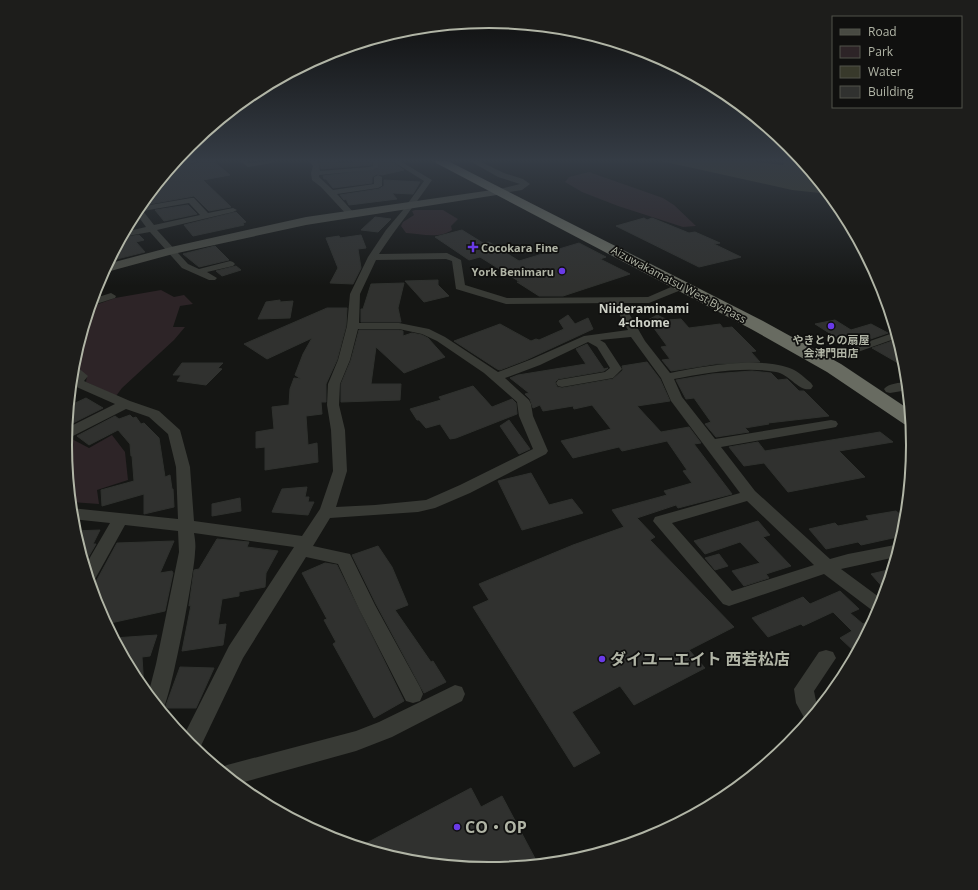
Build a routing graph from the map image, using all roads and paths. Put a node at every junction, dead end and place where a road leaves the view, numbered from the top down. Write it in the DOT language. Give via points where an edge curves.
graph roads {
  1 [pos="168,203"];
  2 [pos="193,203"];
  3 [pos="340,203"];
  4 [pos="422,203"];
  5 [pos="526,203"];
  6 [pos="529,203"];
  7 [pos="412,204"];
  8 [pos="146,208"];
  9 [pos="233,210"];
  10 [pos="350,213"];
  11 [pos="141,215"];
  12 [pos="206,216"];
  13 [pos="151,228"];
  14 [pos="130,233"];
  15 [pos="171,251"];
  16 [pos="373,258"];
  17 [pos="230,264"];
  18 [pos="112,267"];
  19 [pos="197,272"];
  20 [pos="212,278"];
  21 [pos="682,286"];
  22 [pos="111,296"];
  23 [pos="616,300"];
  24 [pos="98,301"];
  25 [pos="353,326"];
  26 [pos="635,333"];
  27 [pos="892,336"];
  28 [pos="588,338"];
  29 [pos="837,356"];
  30 [pos="497,377"];
  31 [pos="667,377"];
  32 [pos="78,380"];
  33 [pos="562,383"];
  34 [pos="807,386"];
  35 [pos="901,387"];
  36 [pos="890,389"];
  37 [pos="903,398"];
  38 [pos="125,404"];
  39 [pos="905,416"];
  40 [pos="831,424"];
  41 [pos="73,431"];
  42 [pos="711,444"];
  43 [pos="750,495"];
  44 [pos="325,513"];
  45 [pos="78,514"];
  46 [pos="120,519"];
  47 [pos="186,526"];
  48 [pos="304,547"];
  49 [pos="892,551"];
  50 [pos="828,568"];
  51 [pos="91,570"];
  52 [pos="874,604"];
  53 [pos="826,658"];
  54 [pos="413,694"];
  55 [pos="455,694"];
  56 [pos="157,698"];
  57 [pos="810,711"];
  58 [pos="193,739"];
  59 [pos="233,774"];
  1 -- 8 [label="street"];
  2 -- 12 [label="street"];
  3 -- 10 [label="street"];
  4 -- 7 [label="street"];
  5 -- 21 [label="highway, Aizuwakamatsu West By-Pass"];
  6 -- 29 [label="highway, Aizuwakamatsu West By-Pass" via="654,260"];
  7 -- 10 [label="street"];
  7 -- 16 [label="street" via="389,232"];
  9 -- 12 [label="street"];
  10 -- 15 [label="street" via="268,228"];
  11 -- 13 [label="street"];
  12 -- 13 [label="street"];
  13 -- 14 [label="street"];
  13 -- 15 [label="street"];
  15 -- 18 [label="street"];
  15 -- 19 [label="street" via="185,266"];
  16 -- 23 [label="street" via="447,256 456,260 460,287 506,301"];
  16 -- 25 [label="street" via="355,294"];
  17 -- 19 [label="street"];
  19 -- 20 [label="street"];
  21 -- 23 [label="street" via="649,300"];
  21 -- 39 [label="highway, Aizuwakamatsu West By-Pass" via="834,368"];
  22 -- 24 [label="street"];
  23 -- 26 [label="street"];
  25 -- 30 [label="street" via="399,326 426,331"];
  25 -- 44 [label="street" via="344,360 334,384 333,405 338,430 340,471"];
  26 -- 28 [label="street"];
  26 -- 31 [label="street"];
  27 -- 29 [label="street"];
  28 -- 30 [label="street"];
  28 -- 33 [label="street" via="601,345 616,369 609,375"];
  29 -- 36 [label="highway, Aizuwakamatsu West By-Pass"];
  30 -- 44 [label="street" via="523,400 526,416 541,451 430,504 374,512"];
  31 -- 34 [label="street" via="719,369 775,368 787,371"];
  31 -- 42 [label="street" via="676,398"];
  32 -- 38 [label="street"];
  35 -- 36 [label="street"];
  36 -- 37 [label="highway, Aizuwakamatsu West By-Pass"];
  38 -- 41 [label="street"];
  38 -- 47 [label="street" via="154,414 175,433 183,467"];
  40 -- 42 [label="street"];
  42 -- 43 [label="street"];
  43 -- 50 [label="street"];
  43 -- 50 [label="street" via="661,521 729,599"];
  44 -- 48 [label="street"];
  45 -- 46 [label="street"];
  46 -- 47 [label="street"];
  46 -- 51 [label="street"];
  47 -- 48 [label="street"];
  47 -- 56 [label="street" via="188,552"];
  48 -- 54 [label="street" via="344,559"];
  48 -- 58 [label="street" via="236,652"];
  49 -- 50 [label="street" via="848,560"];
  50 -- 52 [label="street"];
  53 -- 57 [label="street" via="804,689 806,704"];
  55 -- 59 [label="street" via="385,730 356,741"];
}
